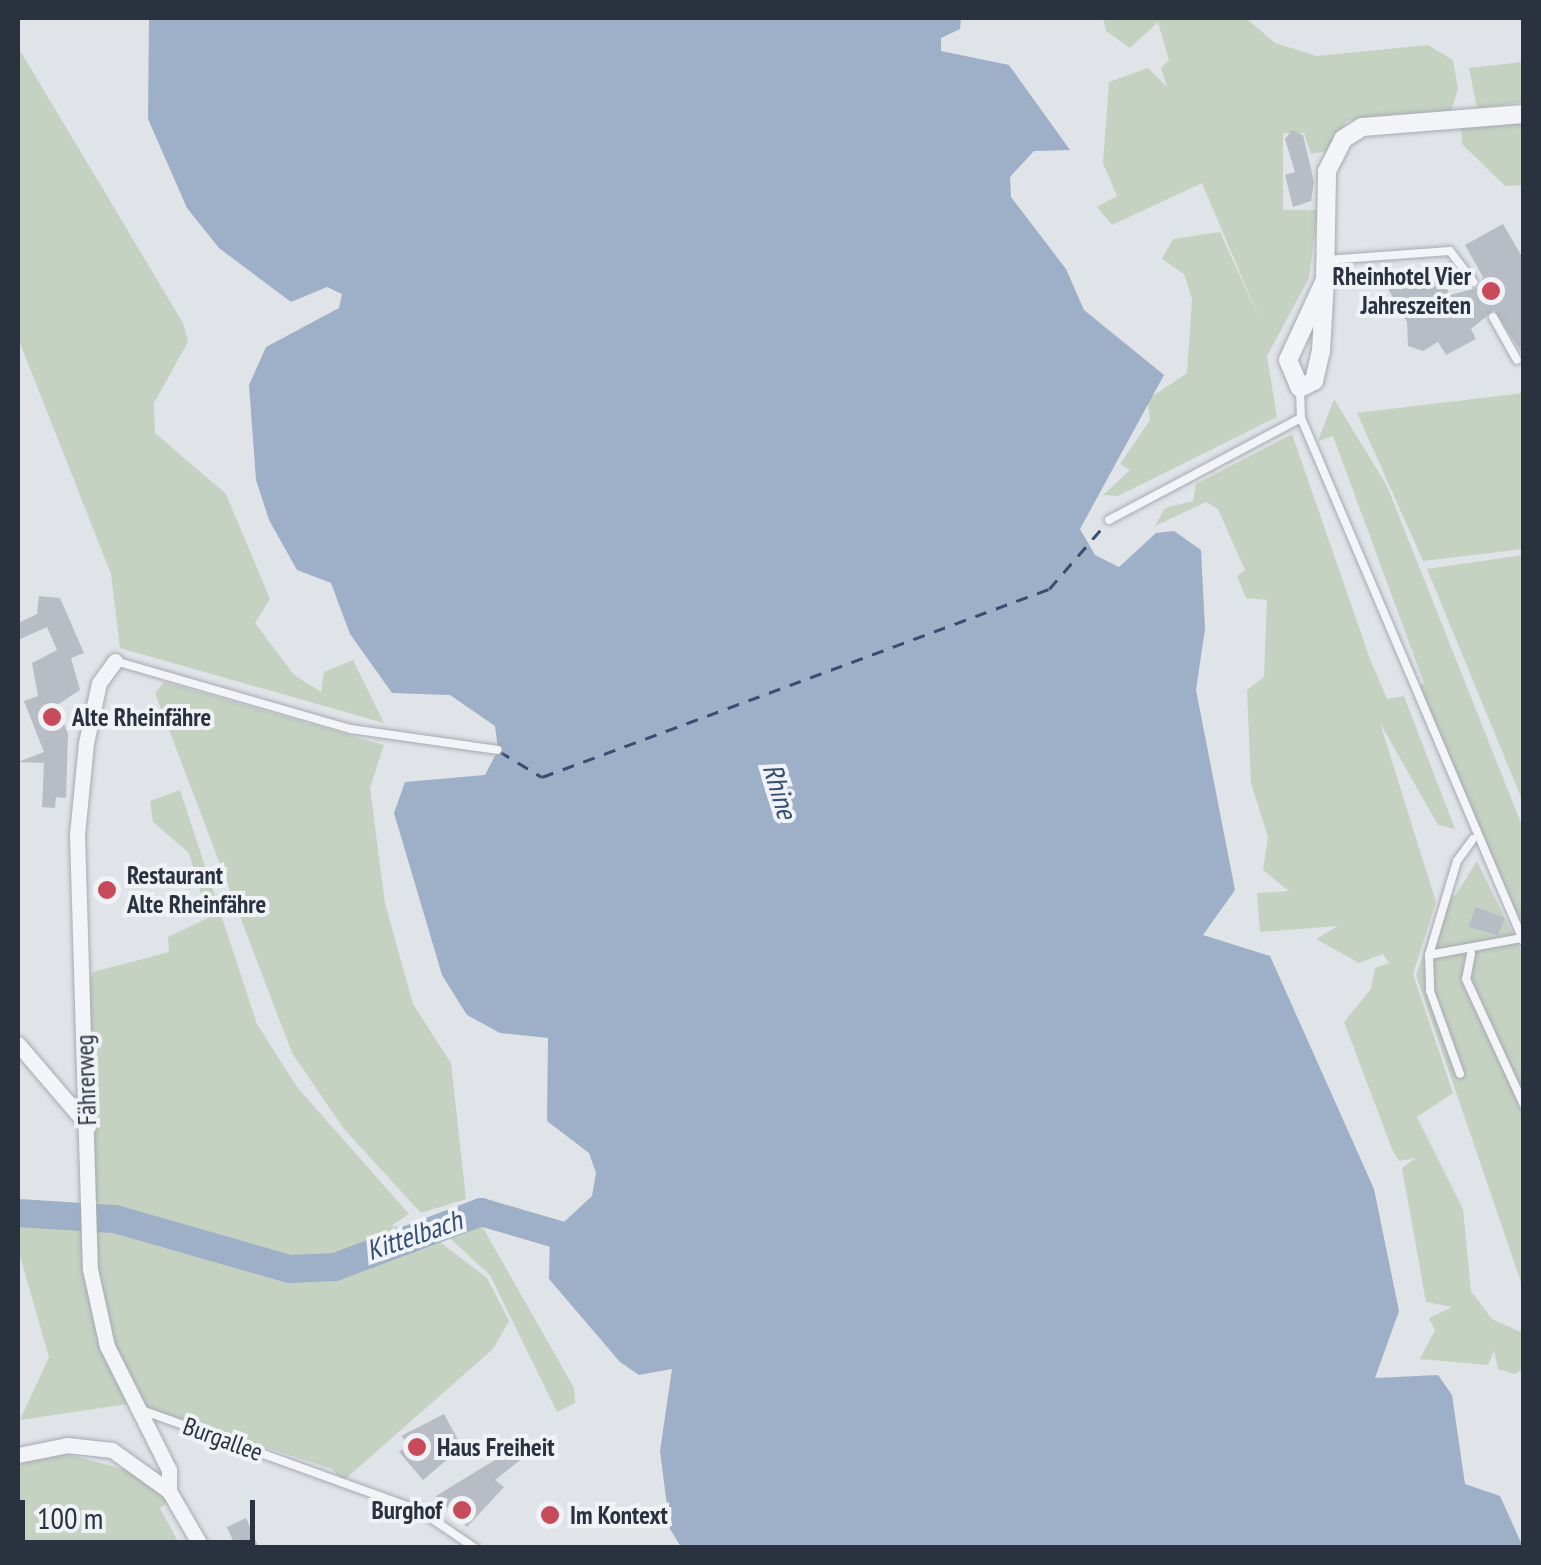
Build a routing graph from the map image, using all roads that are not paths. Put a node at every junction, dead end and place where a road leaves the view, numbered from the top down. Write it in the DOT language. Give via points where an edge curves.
graph roads {
  1 [pos="1524,114"];
  2 [pos="1326,260"];
  3 [pos="1325,280"];
  4 [pos="1473,282"];
  5 [pos="1493,317"];
  6 [pos="1517,360"];
  7 [pos="1300,388"];
  8 [pos="1300,418"];
  9 [pos="1109,520"];
  10 [pos="115,661"];
  11 [pos="498,750"];
  12 [pos="1473,838"];
  13 [pos="1523,940"];
  14 [pos="1471,954"];
  15 [pos="1430,955"];
  16 [pos="18,1044"];
  17 [pos="1460,1074"];
  18 [pos="1524,1106"];
  19 [pos="88,1126"];
  20 [pos="133,1407"];
  21 [pos="18,1455"];
  22 [pos="168,1491"];
  23 [pos="202,1548"];
  24 [pos="475,1548"];
  1 -- 2 [label="street" via="1352,132 1327,171"];
  2 -- 3 [label="street"];
  2 -- 4 [label="lane" via="1450,251"];
  3 -- 7 [label="street" via="1318,369"];
  3 -- 7 [label="street" via="1288,360"];
  5 -- 6 [label="lane"];
  7 -- 8 [label="lane"];
  8 -- 9 [label="lane"];
  8 -- 12 [label="lane"];
  10 -- 11 [label="lane" via="351,729"];
  10 -- 19 [label="street, Fährerweg" via="99,683 80,791"];
  12 -- 13 [label="lane"];
  12 -- 15 [label="lane" via="1457,861"];
  13 -- 14 [label="lane"];
  14 -- 15 [label="lane"];
  14 -- 18 [label="lane" via="1466,978"];
  15 -- 17 [label="lane" via="1430,990"];
  16 -- 19 [label="street"];
  19 -- 20 [label="street, Fährerweg" via="96,1304"];
  20 -- 22 [label="street, Fährerweg" via="168,1470"];
  20 -- 24 [label="lane, Burgallee" via="419,1510"];
  21 -- 22 [label="street" via="92,1445 138,1464"];
  22 -- 23 [label="street"];
}
